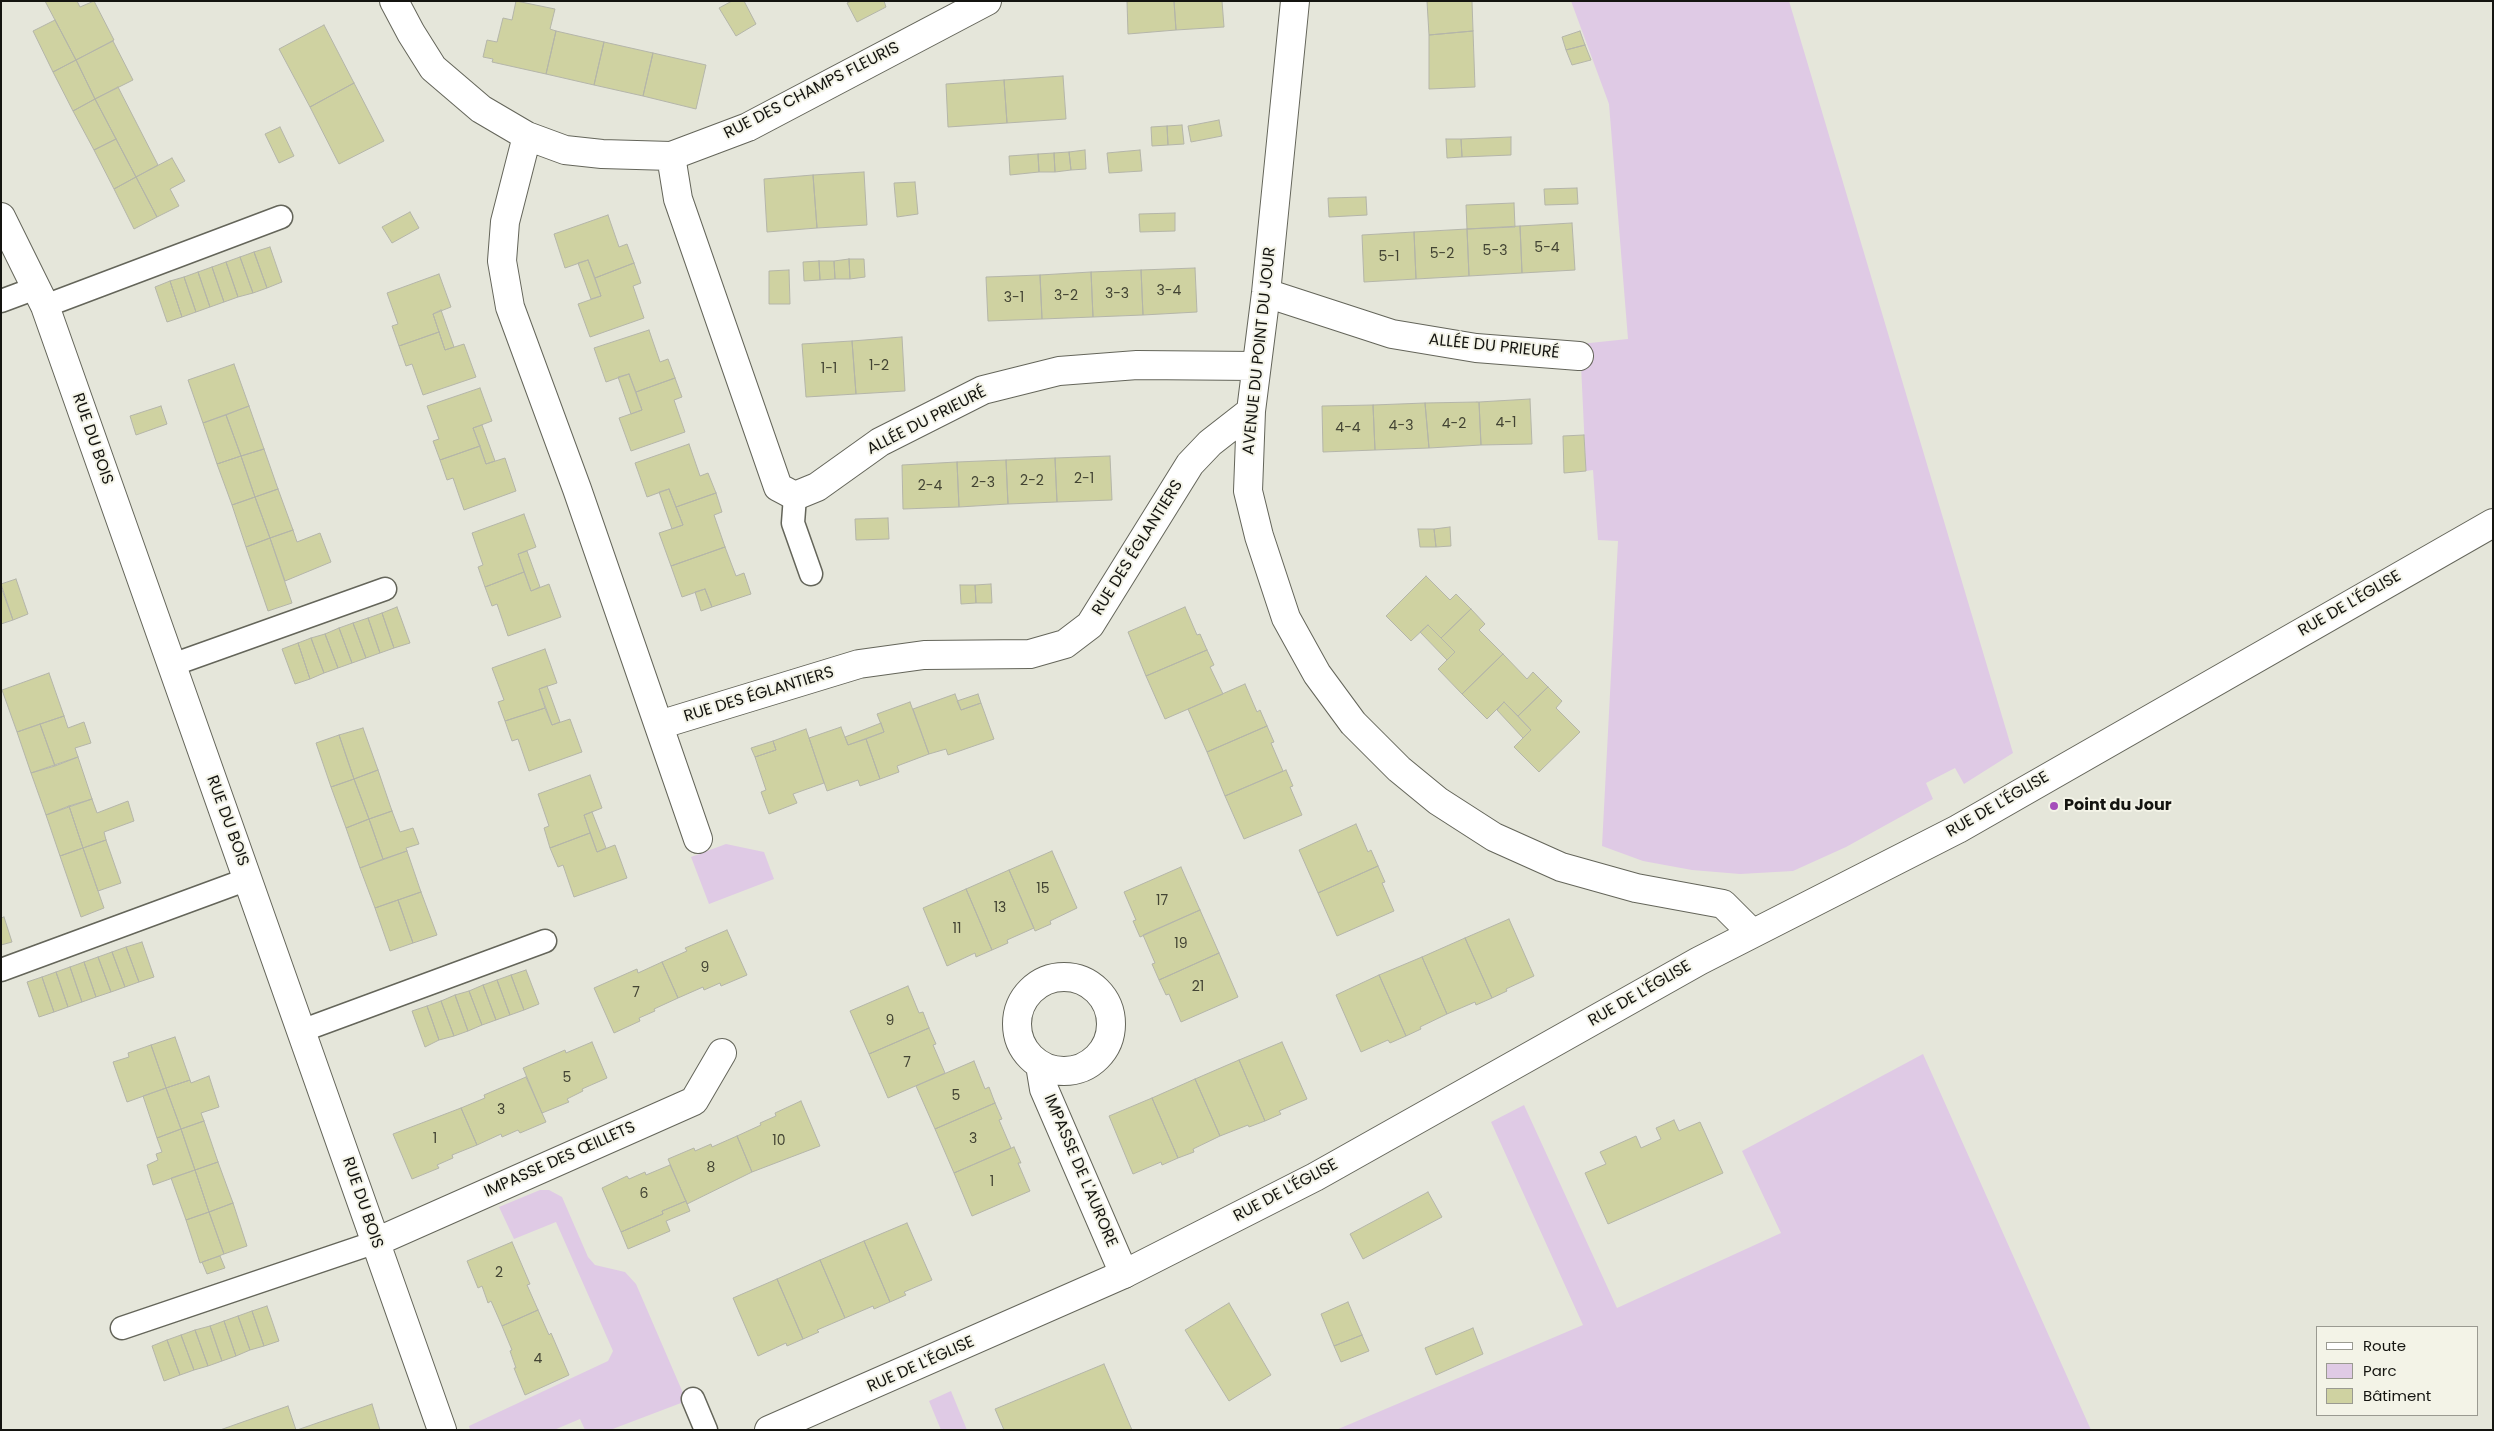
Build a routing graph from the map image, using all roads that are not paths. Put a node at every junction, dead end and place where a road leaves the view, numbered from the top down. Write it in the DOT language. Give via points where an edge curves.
graph roads {
  1 [pos="394,1"];
  2 [pos="987,1"];
  3 [pos="1295,1"];
  4 [pos="527,136"];
  5 [pos="671,156"];
  6 [pos="1,216"];
  7 [pos="281,216"];
  8 [pos="1266,292"];
  9 [pos="41,297"];
  10 [pos="1,301"];
  11 [pos="1579,356"];
  12 [pos="1256,366"];
  13 [pos="1251,411"];
  14 [pos="795,496"];
  15 [pos="2493,523"];
  16 [pos="811,574"];
  17 [pos="385,589"];
  18 [pos="172,665"];
  19 [pos="659,726"];
  20 [pos="698,839"];
  21 [pos="248,880"];
  22 [pos="1752,933"];
  23 [pos="544,941"];
  24 [pos="1,970"];
  25 [pos="301,1031"];
  26 [pos="722,1053"];
  27 [pos="1040,1065"];
  28 [pos="376,1242"];
  29 [pos="1124,1274"];
  30 [pos="122,1328"];
  31 [pos="692,1399"];
  32 [pos="442,1430"];
  33 [pos="706,1430"];
  34 [pos="769,1430"];
  1 -- 4 [label="street, RUE DES CHAMPS FLEURIS" via="433,68 481,109"];
  2 -- 5 [label="street, RUE DES CHAMPS FLEURIS" via="748,127"];
  3 -- 8 [label="street, AVENUE DU POINT DU JOUR"];
  4 -- 5 [label="street, RUE DES CHAMPS FLEURIS" via="565,150"];
  4 -- 19 [label="street" via="505,222 502,261 510,307"];
  5 -- 14 [label="street" via="678,199 778,487"];
  6 -- 9 [label="street, RUE DU BOIS"];
  7 -- 9 [label="lane"];
  8 -- 11 [label="street, ALLÉE DU PRIEURÉ" via="1392,334 1476,348"];
  8 -- 12 [label="street, AVENUE DU POINT DU JOUR"];
  9 -- 10 [label="lane"];
  9 -- 18 [label="street, RUE DU BOIS"];
  12 -- 13 [label="street, AVENUE DU POINT DU JOUR"];
  12 -- 14 [label="street, ALLÉE DU PRIEURÉ" via="1137,365 1059,371 983,390 880,442 818,486"];
  13 -- 19 [label="street, RUE DES ÉGLANTIERS" via="1210,443 1190,464 1090,625 1065,644 1030,654 924,655 859,664"];
  13 -- 22 [label="street, AVENUE DU POINT DU JOUR" via="1248,491 1268,563 1286,618 1317,674 1353,723 1399,769 1438,801 1494,837 1571,870 1636,888 1723,904"];
  14 -- 16 [label="lane" via="793,523"];
  15 -- 22 [label="street, RUE DE L'ÉGLISE" via="1958,829"];
  17 -- 18 [label="lane"];
  18 -- 21 [label="street, RUE DU BOIS"];
  19 -- 20 [label="street"];
  21 -- 24 [label="lane"];
  21 -- 25 [label="street, RUE DU BOIS"];
  22 -- 29 [label="street, RUE DE L'ÉGLISE" via="1314,1177"];
  23 -- 25 [label="lane"];
  25 -- 28 [label="street, RUE DU BOIS"];
  26 -- 28 [label="street, IMPASSE DES ŒILLETS" via="694,1101"];
  27 -- 29 [label="street, IMPASSE DE L'AURORE" via="1044,1089"];
  28 -- 30 [label="lane"];
  28 -- 32 [label="street, RUE DU BOIS"];
  29 -- 34 [label="street, RUE DE L'ÉGLISE"];
  31 -- 33 [label="lane"];
}
